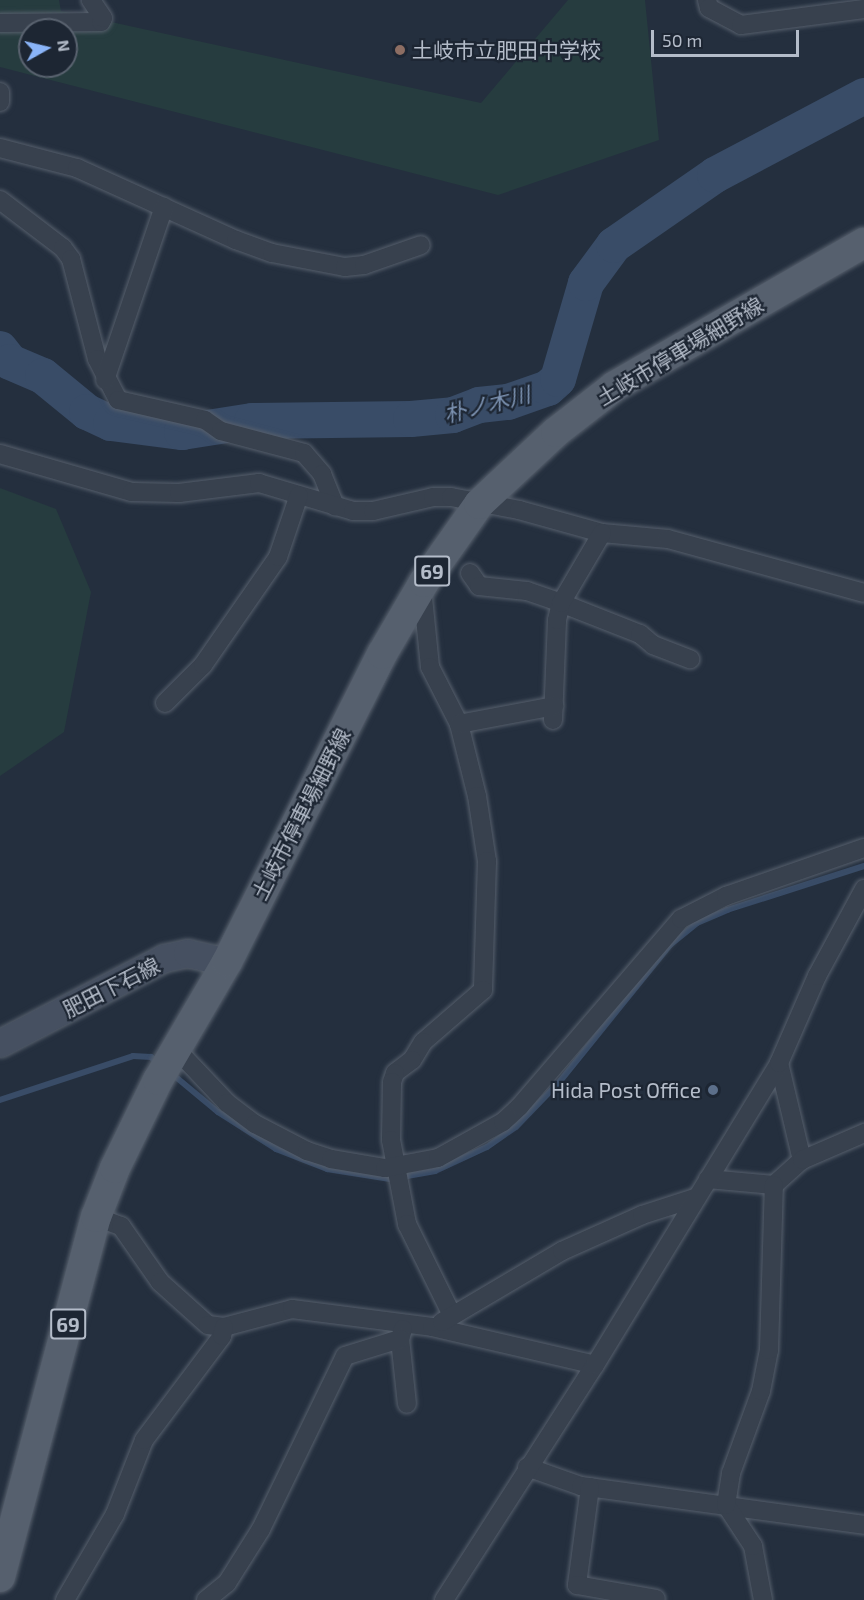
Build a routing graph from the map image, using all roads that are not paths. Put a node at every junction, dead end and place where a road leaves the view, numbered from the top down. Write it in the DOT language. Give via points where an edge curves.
graph roads {
  1 [pos="91,0"];
  2 [pos="707,0"];
  3 [pos="864,9"];
  4 [pos="0,23"];
  5 [pos="0,92"];
  6 [pos="0,102"];
  7 [pos="0,148"];
  8 [pos="0,200"];
  9 [pos="164,207"];
  10 [pos="864,243"];
  11 [pos="422,245"];
  12 [pos="105,380"];
  13 [pos="0,454"];
  14 [pos="299,495"];
  15 [pos="479,504"];
  16 [pos="335,506"];
  17 [pos="602,533"];
  18 [pos="470,573"];
  19 [pos="421,587"];
  20 [pos="864,593"];
  21 [pos="561,603"];
  22 [pos="690,659"];
  23 [pos="165,703"];
  24 [pos="459,724"];
  25 [pos="864,848"];
  26 [pos="864,889"];
  27 [pos="227,962"];
  28 [pos="0,1043"];
  29 [pos="169,1061"];
  30 [pos="779,1063"];
  31 [pos="864,1133"];
  32 [pos="802,1160"];
  33 [pos="396,1167"];
  34 [pos="708,1179"];
  35 [pos="774,1185"];
  36 [pos="695,1198"];
  37 [pos="96,1217"];
  38 [pos="452,1316"];
  39 [pos="224,1327"];
  40 [pos="432,1327"];
  41 [pos="402,1332"];
  42 [pos="595,1365"];
  43 [pos="407,1404"];
  44 [pos="527,1467"];
  45 [pos="590,1487"];
  46 [pos="726,1505"];
  47 [pos="864,1525"];
  48 [pos="0,1577"];
  49 [pos="656,1599"];
  50 [pos="65,1600"];
  51 [pos="206,1600"];
  52 [pos="444,1600"];
  53 [pos="763,1600"];
  1 -- 4 [label="street" via="103,18 101,22"];
  2 -- 3 [label="street" via="709,8 741,25"];
  5 -- 6 [label="street"];
  7 -- 9 [label="street" via="76,168"];
  8 -- 12 [label="street" via="63,249 70,259"];
  9 -- 11 [label="street" via="263,249 345,267 364,265"];
  9 -- 12 [label="street"];
  10 -- 15 [label="main road, 土岐市停車場細野線 / 69" via="615,387 556,432"];
  12 -- 16 [label="street" via="118,400 205,420 221,431 304,453 322,474"];
  13 -- 14 [label="street" via="132,492 179,494 259,483"];
  14 -- 16 [label="street"];
  14 -- 23 [label="street" via="272,566 203,666"];
  15 -- 16 [label="street" via="433,496 373,511"];
  15 -- 17 [label="street" via="519,510"];
  15 -- 19 [label="main road, 土岐市停車場細野線 / 69"];
  17 -- 20 [label="street" via="668,539"];
  17 -- 21 [label="street"];
  18 -- 21 [label="street" via="479,586 527,591"];
  19 -- 24 [label="street" via="430,667"];
  19 -- 27 [label="main road, 土岐市停車場細野線 / 69" via="382,654"];
  21 -- 22 [label="street" via="640,634 652,645"];
  21 -- 24 [label="street" via="554,713"];
  24 -- 33 [label="street" via="477,796 487,861 483,990 423,1042 412,1060 395,1073 391,1140"];
  25 -- 33 [label="street" via="695,909 661,937 551,1073 503,1122 438,1158"];
  26 -- 30 [label="street" via="817,976"];
  27 -- 28 [label="main road, 肥田下石線" via="187,953 164,958"];
  27 -- 29 [label="main road, 土岐市停車場細野線 / 69"];
  29 -- 33 [label="street" via="281,1139 331,1159 363,1166"];
  29 -- 37 [label="main road, 土岐市停車場細野線 / 69"];
  30 -- 32 [label="street"];
  30 -- 34 [label="street"];
  31 -- 32 [label="street"];
  32 -- 35 [label="street"];
  33 -- 38 [label="street" via="406,1224"];
  34 -- 35 [label="street"];
  34 -- 36 [label="street"];
  35 -- 46 [label="street" via="769,1350 761,1391 731,1473"];
  36 -- 38 [label="street" via="642,1215 562,1251"];
  36 -- 42 [label="street"];
  37 -- 39 [label="street" via="121,1227 160,1282 198,1317 208,1325"];
  37 -- 48 [label="main road, 土岐市停車場細野線 / 69"];
  38 -- 40 [label="street"];
  39 -- 41 [label="street" via="291,1309"];
  39 -- 50 [label="street" via="222,1336 144,1440 115,1514"];
  40 -- 41 [label="street"];
  40 -- 42 [label="street"];
  41 -- 43 [label="street"];
  41 -- 51 [label="street" via="345,1356 261,1529 227,1583"];
  42 -- 44 [label="street"];
  44 -- 45 [label="street"];
  44 -- 52 [label="street"];
  45 -- 46 [label="street"];
  45 -- 49 [label="street" via="577,1585"];
  46 -- 47 [label="street"];
  46 -- 53 [label="street" via="753,1546"];
}
